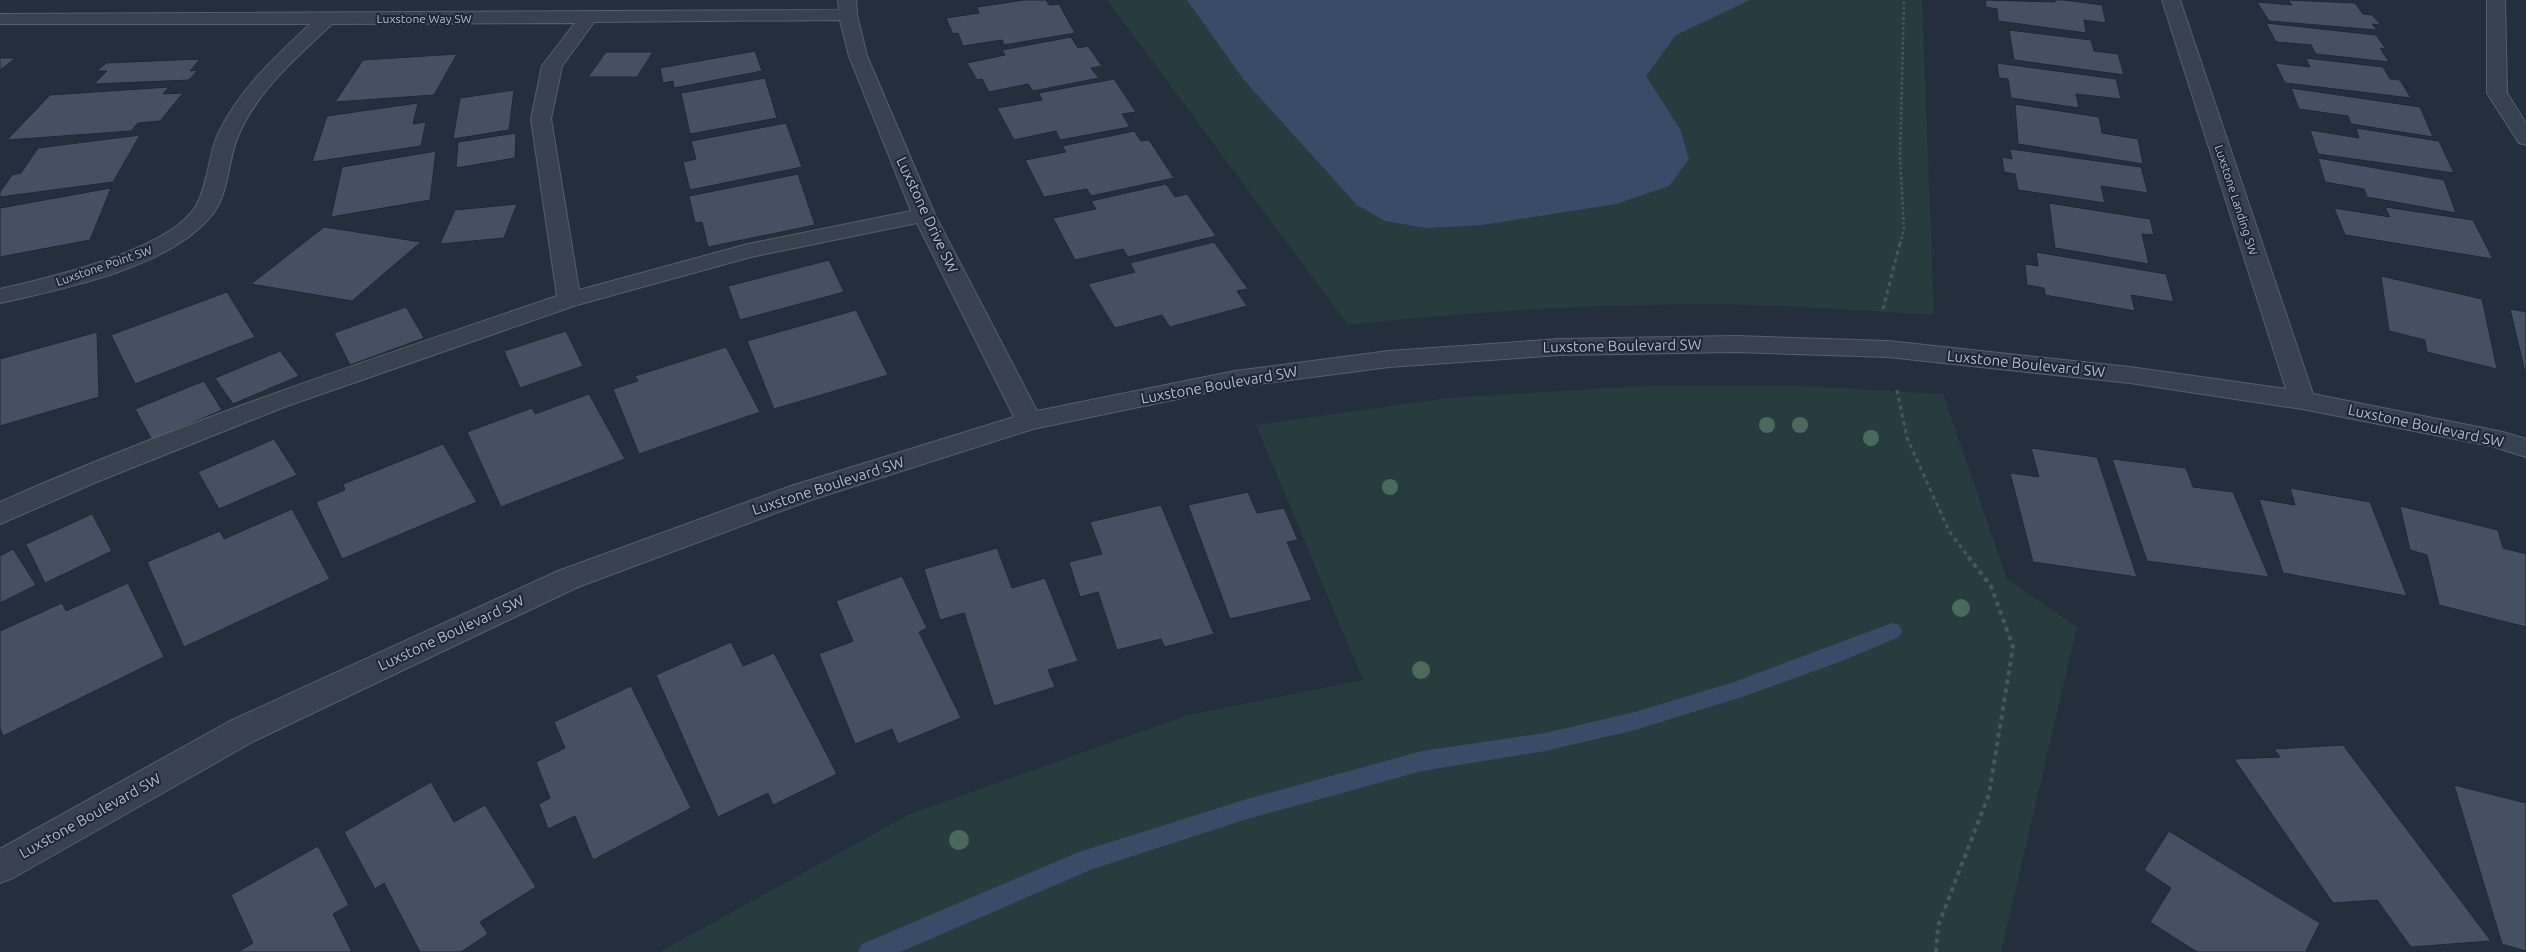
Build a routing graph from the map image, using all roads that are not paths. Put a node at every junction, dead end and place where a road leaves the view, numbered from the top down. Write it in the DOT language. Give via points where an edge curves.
graph roads {
  1 [pos="2171,0"];
  2 [pos="2496,0"];
  3 [pos="847,8"];
  4 [pos="589,17"];
  5 [pos="0,19"];
  6 [pos="327,19"];
  7 [pos="2526,139"];
  8 [pos="924,215"];
  9 [pos="0,296"];
  10 [pos="569,300"];
  11 [pos="2302,400"];
  12 [pos="1029,421"];
  13 [pos="2526,448"];
  14 [pos="0,514"];
  15 [pos="1,865"];
  1 -- 11 [label="street, Luxstone Landing SW"];
  2 -- 7 [label="street" via="2497,93"];
  3 -- 4 [label="street, Luxstone Way SW"];
  3 -- 8 [label="street, Luxstone Drive SW" via="858,56"];
  4 -- 6 [label="street, Luxstone Way SW"];
  4 -- 10 [label="street" via="552,66 541,119"];
  5 -- 6 [label="street, Luxstone Way SW"];
  6 -- 9 [label="street, Luxstone Point SW" via="256,89 229,135 205,210 187,228 140,256 42,287"];
  8 -- 10 [label="street" via="748,251"];
  8 -- 12 [label="street, Luxstone Drive SW"];
  10 -- 14 [label="street" via="278,400 89,474"];
  11 -- 12 [label="street, Luxstone Boulevard SW" via="2130,375 1888,349 1736,344 1560,346 1389,359 1235,379"];
  11 -- 13 [label="street, Luxstone Boulevard SW" via="2494,438"];
  12 -- 15 [label="street, Luxstone Boulevard SW" via="801,493 568,578 242,731"];
}
